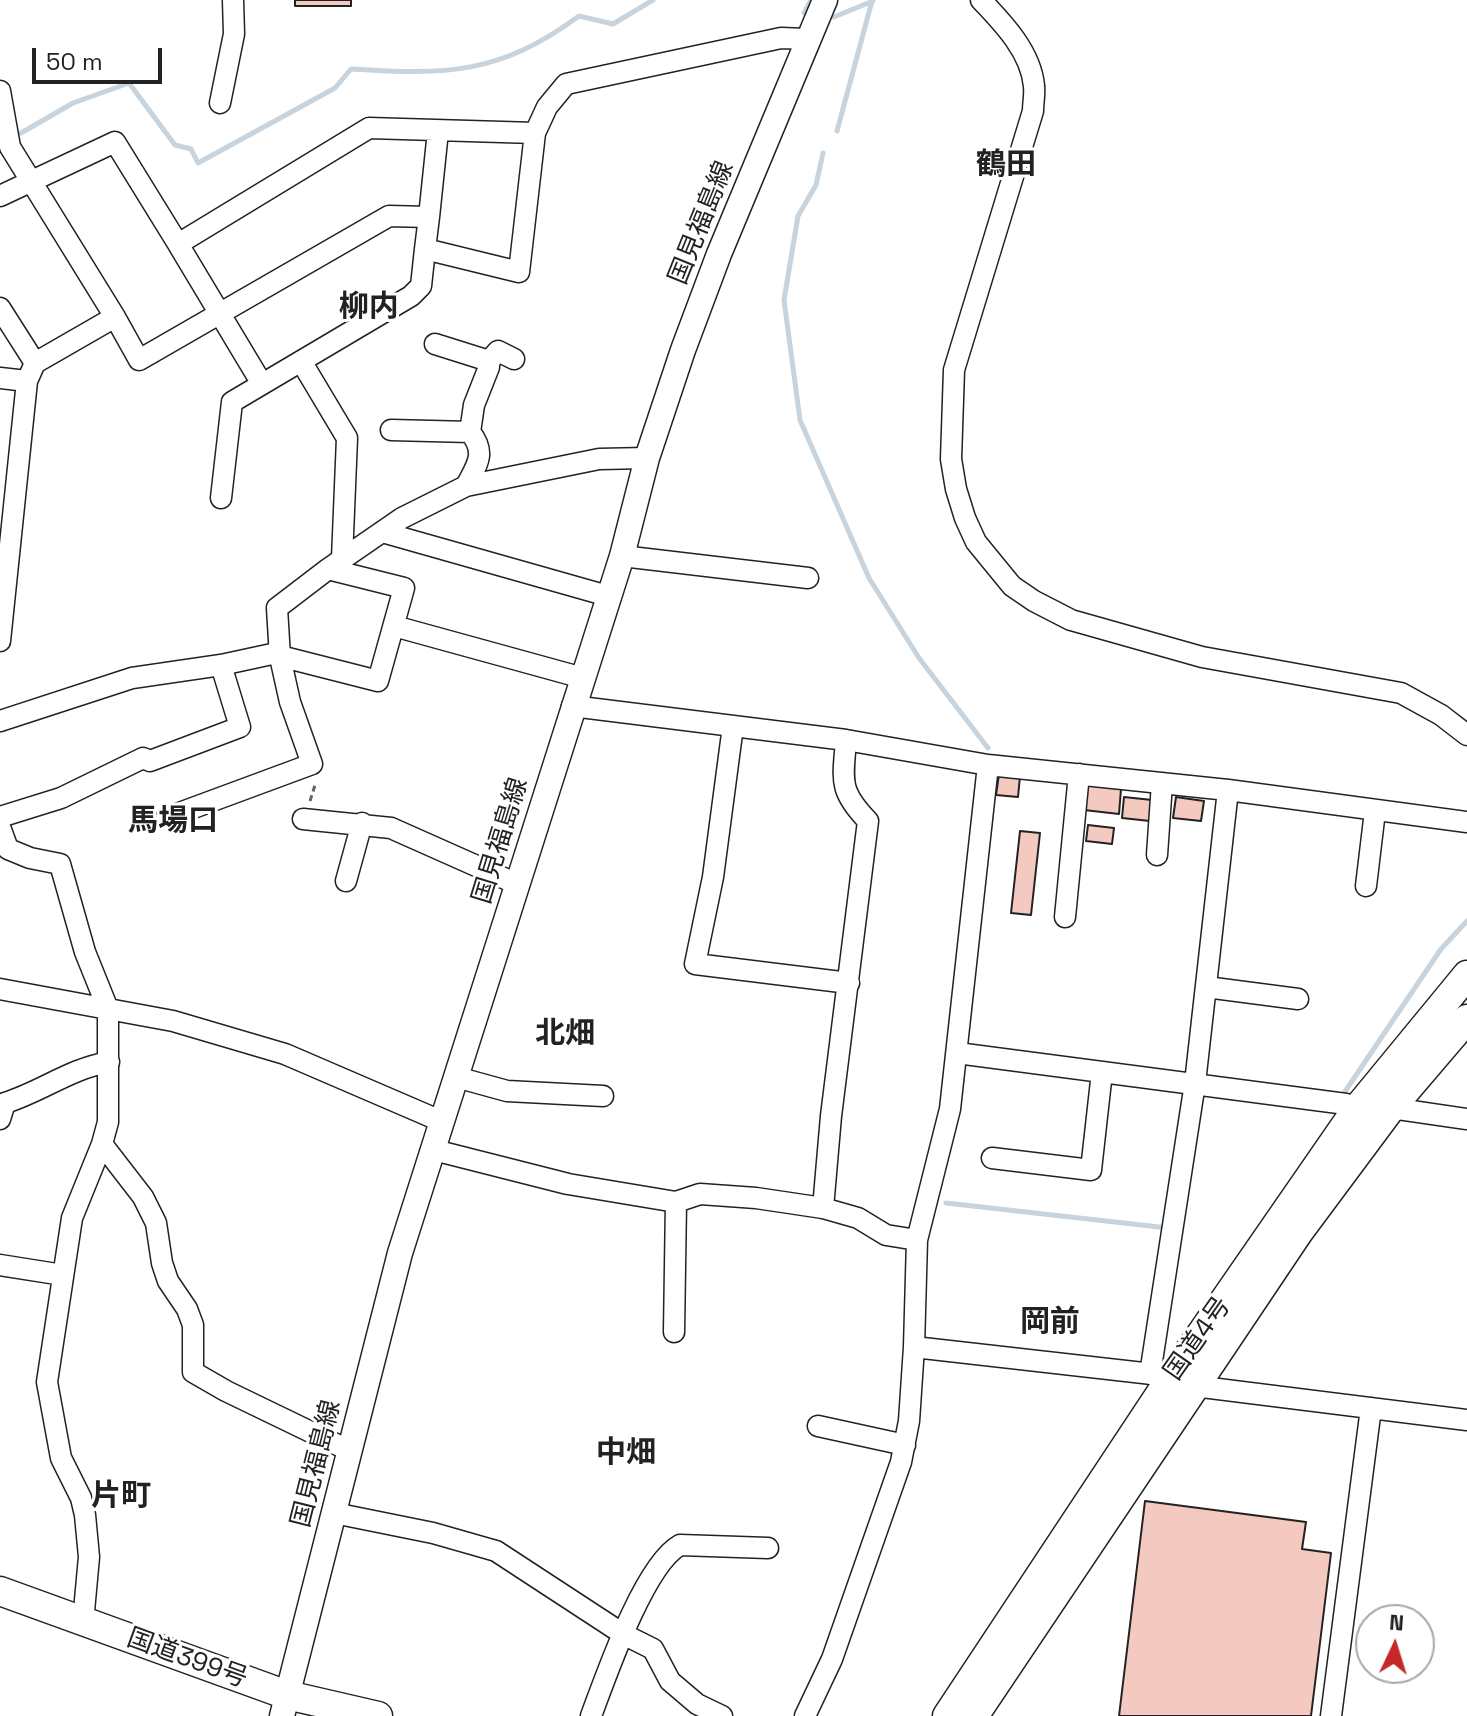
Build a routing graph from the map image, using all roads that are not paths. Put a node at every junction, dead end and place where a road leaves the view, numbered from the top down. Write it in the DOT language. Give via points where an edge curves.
graph roads {
  1 [pos="233,0"];
  2 [pos="825,0"];
  3 [pos="981,0"];
  4 [pos="807,39"];
  5 [pos="0,91"];
  6 [pos="220,103"];
  7 [pos="438,131"];
  8 [pos="535,133"];
  9 [pos="32,182"];
  10 [pos="0,196"];
  11 [pos="429,217"];
  12 [pos="178,244"];
  13 [pos="425,249"];
  14 [pos="0,308"];
  15 [pos="221,314"];
  16 [pos="115,317"];
  17 [pos="435,344"];
  18 [pos="514,359"];
  19 [pos="301,361"];
  20 [pos="489,361"];
  21 [pos="31,372"];
  22 [pos="0,378"];
  23 [pos="262,384"];
  24 [pos="391,430"];
  25 [pos="470,432"];
  26 [pos="647,458"];
  27 [pos="10,476"];
  28 [pos="466,486"];
  29 [pos="221,498"];
  30 [pos="382,532"];
  31 [pos="622,556"];
  32 [pos="335,564"];
  33 [pos="808,578"];
  34 [pos="608,596"];
  35 [pos="394,626"];
  36 [pos="0,641"];
  37 [pos="280,657"];
  38 [pos="221,665"];
  39 [pos="583,678"];
  40 [pos="572,706"];
  41 [pos="0,721"];
  42 [pos="733,726"];
  43 [pos="1467,735"];
  44 [pos="846,740"];
  45 [pos="988,765"];
  46 [pos="1079,774"];
  47 [pos="1162,783"];
  48 [pos="1228,790"];
  49 [pos="1375,811"];
  50 [pos="0,817"];
  51 [pos="166,818"];
  52 [pos="303,819"];
  53 [pos="1467,822"];
  54 [pos="362,823"];
  55 [pos="0,827"];
  56 [pos="1157,855"];
  57 [pos="346,881"];
  58 [pos="517,884"];
  59 [pos="1366,886"];
  60 [pos="1065,917"];
  61 [pos="1467,975"];
  62 [pos="849,983"];
  63 [pos="1206,987"];
  64 [pos="0,989"];
  65 [pos="1298,999"];
  66 [pos="108,1009"];
  67 [pos="1467,1019"];
  68 [pos="957,1053"];
  69 [pos="109,1062"];
  70 [pos="1102,1072"];
  71 [pos="456,1077"];
  72 [pos="1192,1081"];
  73 [pos="603,1096"];
  74 [pos="1391,1108"];
  75 [pos="1356,1110"];
  76 [pos="0,1119"];
  77 [pos="1467,1119"];
  78 [pos="443,1122"];
  79 [pos="102,1144"];
  80 [pos="434,1150"];
  81 [pos="992,1158"];
  82 [pos="676,1202"];
  83 [pos="823,1208"];
  84 [pos="917,1240"];
  85 [pos="0,1265"];
  86 [pos="63,1275"];
  87 [pos="674,1332"];
  88 [pos="914,1347"];
  89 [pos="1172,1379"];
  90 [pos="1371,1408"];
  91 [pos="1467,1420"];
  92 [pos="818,1426"];
  93 [pos="905,1445"];
  94 [pos="348,1450"];
  95 [pos="334,1513"];
  96 [pos="768,1548"];
  97 [pos="0,1591"];
  98 [pos="83,1622"];
  99 [pos="623,1634"];
  100 [pos="284,1706"];
  101 [pos="378,1716"];
  102 [pos="591,1716"];
  103 [pos="722,1716"];
  104 [pos="805,1716"];
  105 [pos="947,1716"];
  106 [pos="974,1716"];
  107 [pos="1331,1716"];
  1 -- 6 [label="street" via="234,34"];
  2 -- 4 [label="main road, 国見福島線"];
  3 -- 43 [label="street" via="1011,34 1034,85 1033,111 954,370 951,459 976,542 1012,586 1071,620 1202,657 1401,693"];
  4 -- 8 [label="street" via="781,38 566,84"];
  4 -- 26 [label="main road, 国見福島線" via="719,254"];
  5 -- 9 [label="street" via="10,147"];
  7 -- 8 [label="street"];
  7 -- 11 [label="street"];
  7 -- 12 [label="street" via="369,128"];
  8 -- 13 [label="street" via="519,272"];
  9 -- 10 [label="street"];
  9 -- 12 [label="street" via="115,142"];
  9 -- 16 [label="street"];
  11 -- 13 [label="street"];
  11 -- 15 [label="street" via="389,216"];
  12 -- 15 [label="street"];
  13 -- 19 [label="street" via="421,286 411,296"];
  14 -- 21 [label="street"];
  15 -- 16 [label="street" via="139,360"];
  15 -- 23 [label="street"];
  16 -- 21 [label="street"];
  17 -- 20 [label="street"];
  18 -- 20 [label="street" via="498,351"];
  19 -- 23 [label="street"];
  19 -- 32 [label="street" via="347,438"];
  20 -- 25 [label="street"];
  21 -- 22 [label="street"];
  21 -- 27 [label="street"];
  23 -- 29 [label="street" via="232,402"];
  24 -- 25 [label="street"];
  25 -- 28 [label="street" via="479,443 479,461"];
  26 -- 28 [label="street" via="599,459"];
  26 -- 31 [label="main road, 国見福島線"];
  27 -- 36 [label="street"];
  28 -- 30 [label="street"];
  30 -- 32 [label="street"];
  30 -- 34 [label="street"];
  31 -- 33 [label="street"];
  31 -- 34 [label="main road, 国見福島線"];
  32 -- 35 [label="street" via="404,588"];
  32 -- 37 [label="street" via="277,608"];
  34 -- 39 [label="main road, 国見福島線"];
  35 -- 37 [label="street" via="378,681"];
  35 -- 39 [label="street"];
  37 -- 38 [label="street" via="272,654"];
  37 -- 51 [label="street" via="312,764"];
  38 -- 41 [label="street" via="132,678"];
  38 -- 50 [label="street" via="240,727 150,761 143,758 61,798"];
  39 -- 40 [label="main road, 国見福島線"];
  40 -- 42 [label="street"];
  40 -- 58 [label="main road, 国見福島線"];
  42 -- 44 [label="street"];
  42 -- 62 [label="street" via="713,877 695,964"];
  44 -- 45 [label="street"];
  44 -- 62 [label="street" via="843,784 868,821"];
  45 -- 46 [label="street"];
  45 -- 68 [label="street"];
  46 -- 47 [label="street"];
  46 -- 60 [label="street"];
  47 -- 48 [label="street"];
  47 -- 56 [label="street"];
  48 -- 49 [label="street"];
  48 -- 63 [label="street"];
  49 -- 53 [label="street"];
  49 -- 59 [label="street"];
  52 -- 54 [label="street"];
  54 -- 57 [label="street"];
  54 -- 58 [label="street" via="391,828"];
  55 -- 66 [label="street" via="8,849 60,864"];
  58 -- 71 [label="main road, 国見福島線"];
  61 -- 75 [label="highway, 国道4号"];
  62 -- 83 [label="street"];
  63 -- 65 [label="street"];
  63 -- 72 [label="street"];
  64 -- 66 [label="street"];
  66 -- 69 [label="street"];
  66 -- 78 [label="street" via="173,1021 285,1054"];
  67 -- 74 [label="highway, 国道4号"];
  68 -- 70 [label="street"];
  68 -- 84 [label="street" via="950,1109"];
  69 -- 76 [label="street" via="69,1072 5,1103"];
  69 -- 79 [label="street" via="108,1122"];
  70 -- 72 [label="street"];
  70 -- 81 [label="street" via="1091,1170"];
  71 -- 73 [label="street" via="507,1091"];
  71 -- 78 [label="main road, 国見福島線"];
  72 -- 75 [label="street" via="1346,1104"];
  72 -- 89 [label="street"];
  74 -- 77 [label="street"];
  74 -- 89 [label="highway, 国道4号" via="1298,1233"];
  75 -- 89 [label="highway, 国道4号"];
  78 -- 80 [label="main road, 国見福島線"];
  79 -- 86 [label="street" via="72,1218"];
  79 -- 94 [label="street" via="156,1223 168,1281 193,1325 193,1372"];
  80 -- 82 [label="street" via="568,1184"];
  80 -- 94 [label="main road, 国見福島線" via="400,1253"];
  82 -- 83 [label="street" via="700,1194"];
  82 -- 87 [label="street"];
  83 -- 84 [label="street" via="858,1218 886,1235"];
  84 -- 88 [label="street"];
  85 -- 86 [label="street"];
  86 -- 98 [label="street" via="47,1382 61,1458 85,1515 89,1557"];
  88 -- 89 [label="street"];
  88 -- 93 [label="street"];
  89 -- 90 [label="street"];
  89 -- 105 [label="highway, 国道4号"];
  89 -- 106 [label="highway, 国道4号"];
  90 -- 91 [label="street"];
  90 -- 107 [label="street"];
  92 -- 93 [label="street"];
  93 -- 104 [label="street" via="832,1659"];
  94 -- 95 [label="main road, 国見福島線"];
  95 -- 99 [label="street" via="496,1551"];
  95 -- 100 [label="main road, 国見福島線"];
  96 -- 99 [label="street" via="672,1549"];
  97 -- 98 [label="highway, 国道399号"];
  98 -- 100 [label="highway, 国道399号"];
  99 -- 102 [label="street"];
  99 -- 103 [label="street" via="653,1649 670,1681 697,1704"];
  100 -- 101 [label="highway, 国道399号"];
}
